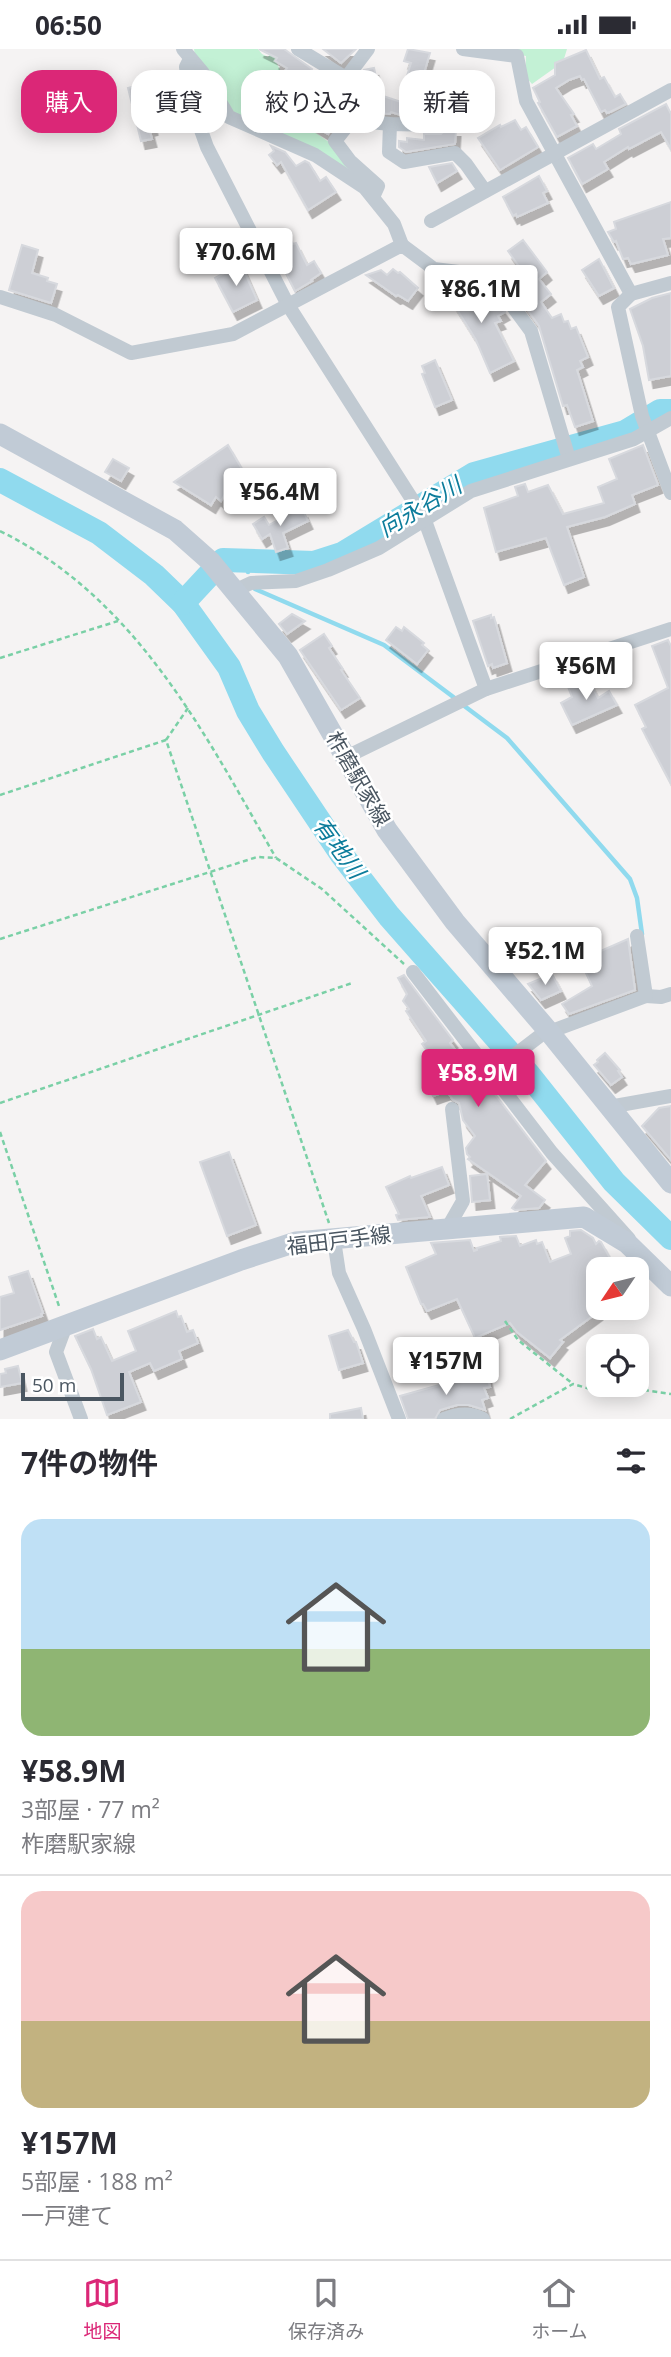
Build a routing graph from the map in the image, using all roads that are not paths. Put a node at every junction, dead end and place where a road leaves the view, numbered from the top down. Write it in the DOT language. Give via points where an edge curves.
graph roads {
  1 [pos="298,49"];
  2 [pos="368,49"];
  3 [pos="463,49"];
  4 [pos="186,54"];
  5 [pos="333,70"];
  6 [pos="352,70"];
  7 [pos="671,90"];
  8 [pos="385,123"];
  9 [pos="390,124"];
  10 [pos="399,124"];
  11 [pos="341,133"];
  12 [pos="554,153"];
  13 [pos="485,191"];
  14 [pos="373,197"];
  15 [pos="431,221"];
  16 [pos="402,245"];
  17 [pos="671,283"];
  18 [pos="631,294"];
  19 [pos="0,297"];
  20 [pos="288,305"];
  21 [pos="671,418"];
  22 [pos="648,431"];
  23 [pos="0,433"];
  24 [pos="569,459"];
  25 [pos="671,493"];
  26 [pos="424,518"];
  27 [pos="236,590"];
  28 [pos="671,629"];
  29 [pos="486,689"];
  30 [pos="344,758"];
  31 [pos="637,936"];
  32 [pos="413,972"];
  33 [pos="671,994"];
  34 [pos="646,996"];
  35 [pos="545,1034"];
  36 [pos="490,1074"];
  37 [pos="671,1096"];
  38 [pos="609,1107"];
  39 [pos="452,1109"];
  40 [pos="671,1183"];
  41 [pos="457,1228"];
  42 [pos="334,1240"];
  43 [pos="627,1243"];
  44 [pos="671,1286"];
  45 [pos="66,1325"];
  46 [pos="0,1350"];
  47 [pos="81,1419"];
  48 [pos="399,1419"];
  49 [pos="444,1419"];
  50 [pos="483,1419"];
  1 -- 5 [label="street"];
  2 -- 6 [label="street"];
  3 -- 12 [label="street" via="517,56 526,101"];
  4 -- 14 [label="street" via="229,117 315,155"];
  4 -- 20 [label="street" via="191,102 207,147"];
  7 -- 12 [label="street"];
  8 -- 9 [label="street"];
  9 -- 10 [label="street"];
  9 -- 13 [label="street" via="389,152 404,162 455,153"];
  11 -- 14 [label="street" via="335,141 378,186"];
  12 -- 13 [label="street"];
  12 -- 18 [label="street"];
  13 -- 15 [label="street"];
  14 -- 16 [label="street" via="394,224"];
  16 -- 20 [label="street"];
  16 -- 24 [label="street" via="435,269 475,274 497,285 531,331"];
  17 -- 18 [label="street"];
  18 -- 22 [label="street" via="618,307"];
  19 -- 20 [label="street" via="56,315 131,353 233,334"];
  20 -- 26 [label="street"];
  21 -- 22 [label="street"];
  22 -- 24 [label="street"];
  22 -- 25 [label="street"];
  23 -- 27 [label="main road, 柞磨駅家線" via="175,530"];
  24 -- 26 [label="street" via="471,491"];
  26 -- 27 [label="street" via="379,548 328,570 296,581 251,583"];
  26 -- 29 [label="street"];
  27 -- 30 [label="main road, 柞磨駅家線" via="288,656"];
  28 -- 29 [label="street"];
  29 -- 30 [label="street"];
  30 -- 35 [label="main road, 柞磨駅家線" via="387,830"];
  31 -- 34 [label="street"];
  32 -- 36 [label="street"];
  33 -- 34 [label="street"];
  34 -- 35 [label="street"];
  35 -- 36 [label="street"];
  35 -- 38 [label="main road, 柞磨駅家線"];
  36 -- 43 [label="street" via="552,1153 629,1238"];
  37 -- 38 [label="street"];
  38 -- 40 [label="main road, 柞磨駅家線"];
  39 -- 41 [label="street" via="463,1201"];
  41 -- 42 [label="main road, 福田戸手線"];
  41 -- 43 [label="main road, 福田戸手線" via="584,1217"];
  42 -- 45 [label="main road, 福田戸手線" via="296,1243 241,1260"];
  42 -- 48 [label="street" via="339,1273"];
  43 -- 44 [label="main road, 福田戸手線"];
  45 -- 46 [label="main road, 福田戸手線"];
  45 -- 47 [label="street" via="56,1352"];
  49 -- 50 [label="street" via="455,1414"];
}
